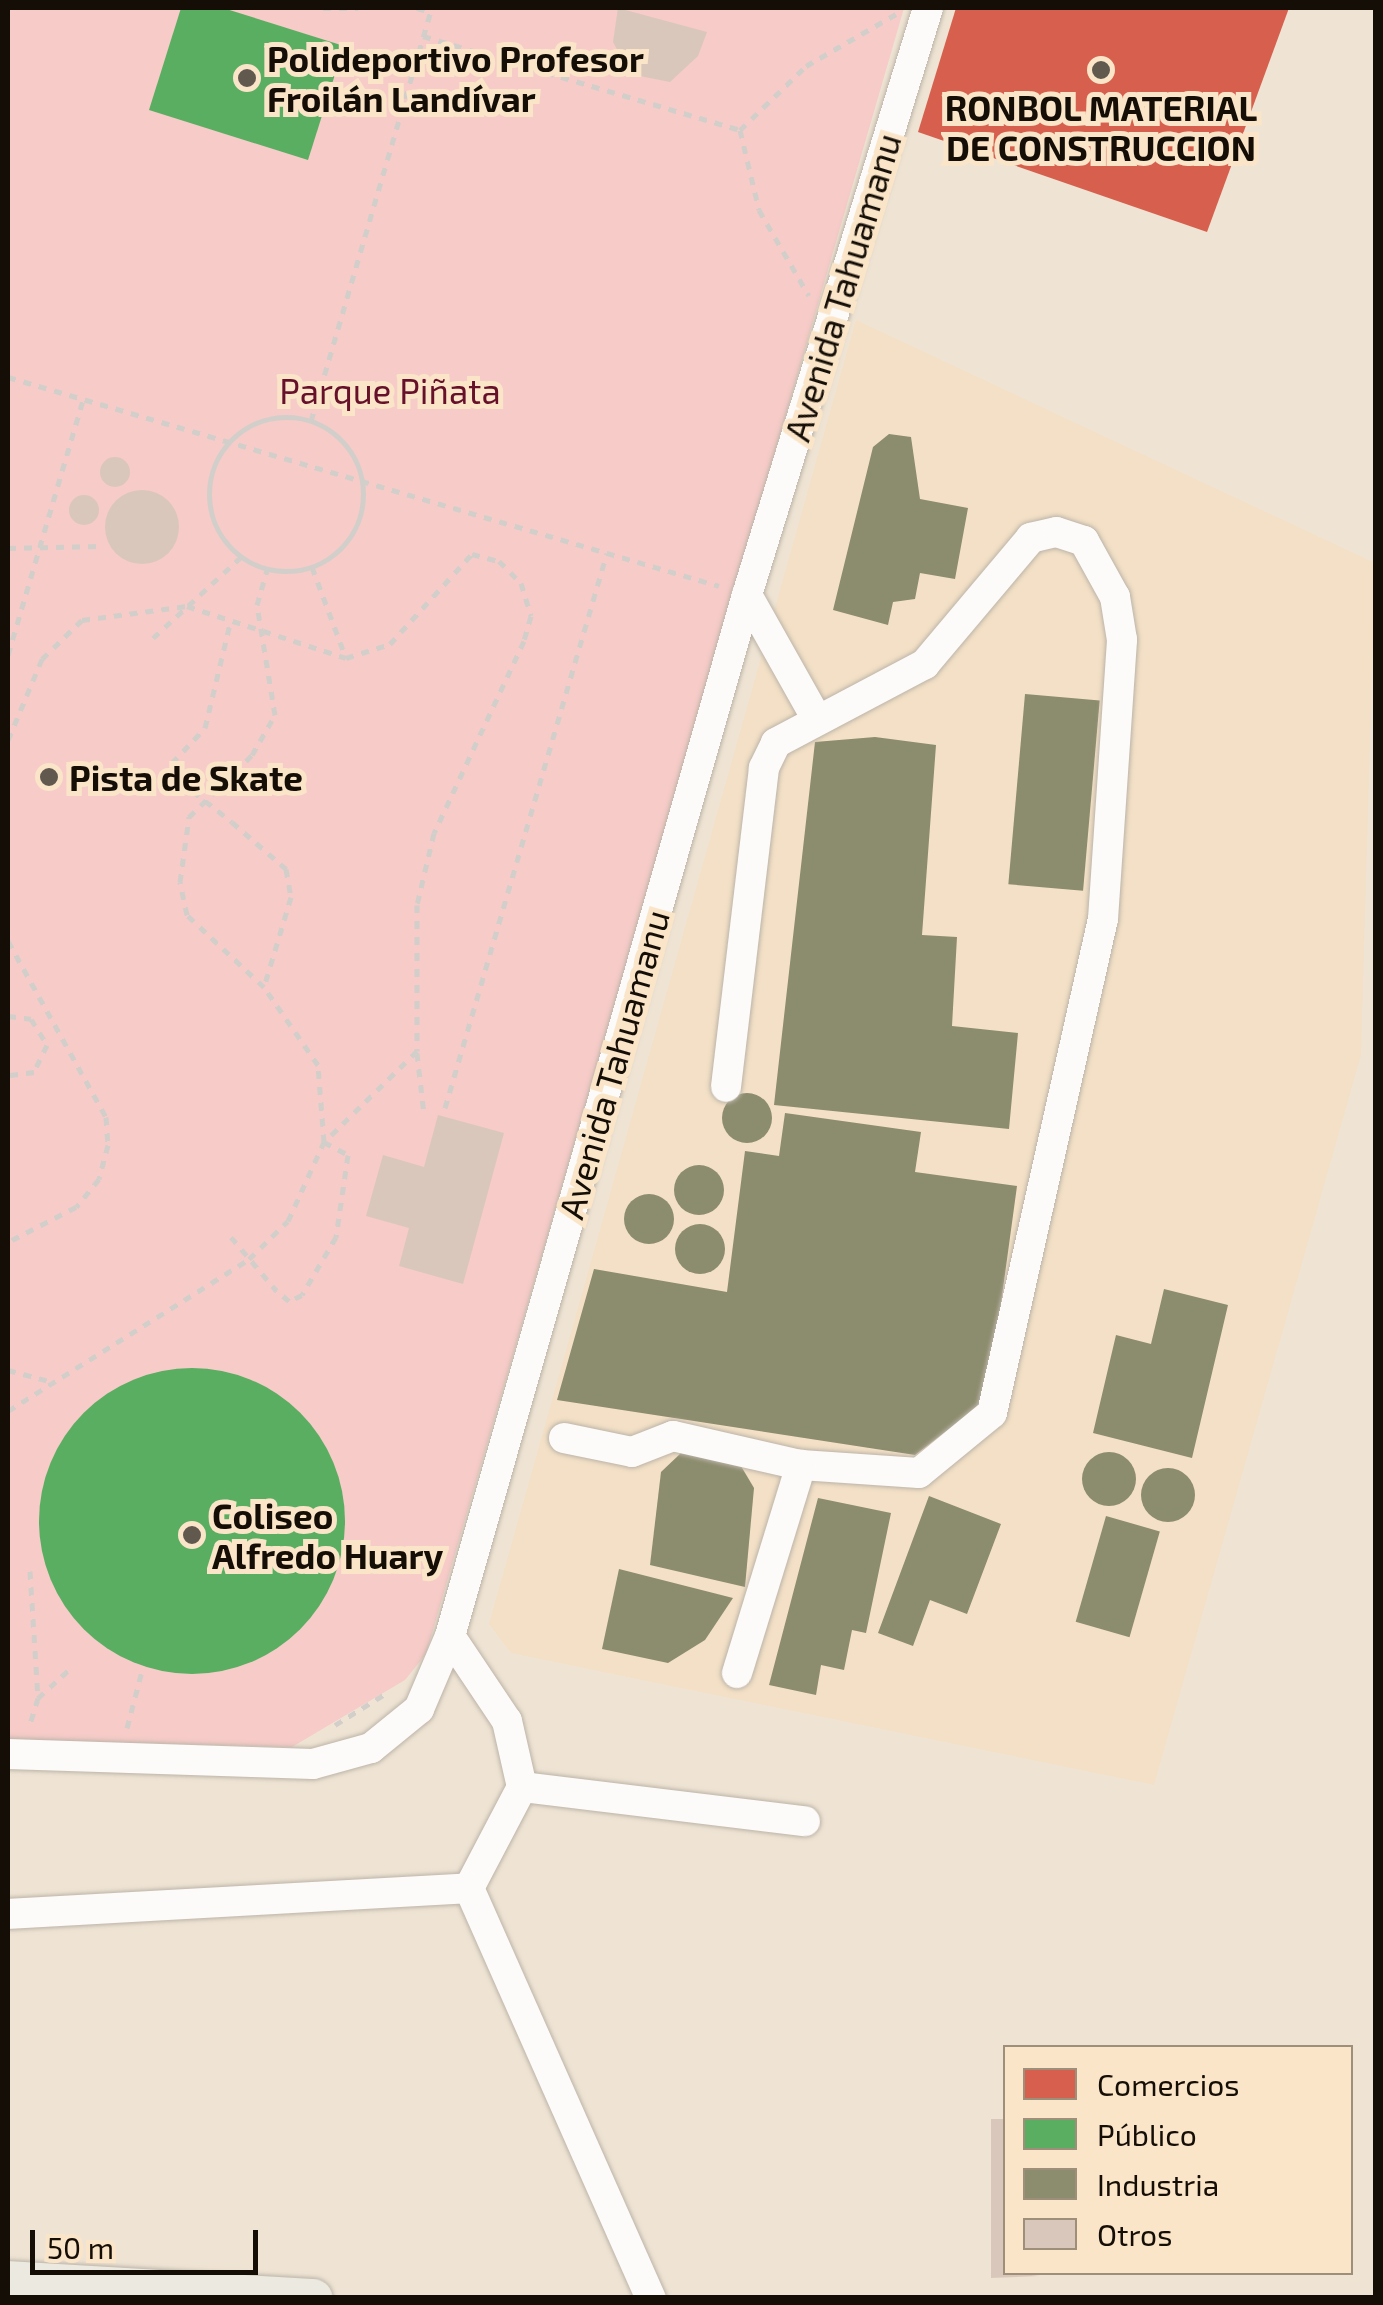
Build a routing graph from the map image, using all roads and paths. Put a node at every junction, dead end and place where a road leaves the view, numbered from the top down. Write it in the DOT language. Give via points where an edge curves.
graph roads {
  1 [pos="322,8"];
  2 [pos="358,8"];
  3 [pos="417,8"];
  4 [pos="913,9"];
  5 [pos="432,10"];
  6 [pos="899,30"];
  7 [pos="423,36"];
  8 [pos="740,130"];
  9 [pos="823,290"];
  10 [pos="8,377"];
  11 [pos="83,400"];
  12 [pos="310,421"];
  13 [pos="228,442"];
  14 [pos="362,482"];
  15 [pos="99,546"];
  16 [pos="40,547"];
  17 [pos="8,548"];
  18 [pos="607,554"];
  19 [pos="241,557"];
  20 [pos="312,567"];
  21 [pos="267,569"];
  22 [pos="747,595"];
  23 [pos="187,606"];
  24 [pos="230,624"];
  25 [pos="266,634"];
  26 [pos="153,638"];
  27 [pos="8,655"];
  28 [pos="346,658"];
  29 [pos="817,719"];
  30 [pos="8,740"];
  31 [pos="8,940"];
  32 [pos="264,987"];
  33 [pos="8,1016"];
  34 [pos="55,1031"];
  35 [pos="45,1034"];
  36 [pos="417,1051"];
  37 [pos="8,1075"];
  38 [pos="726,1087"];
  39 [pos="445,1108"];
  40 [pos="424,1114"];
  41 [pos="324,1142"];
  42 [pos="230,1238"];
  43 [pos="8,1242"];
  44 [pos="8,1370"];
  45 [pos="53,1382"];
  46 [pos="8,1411"];
  47 [pos="564,1438"];
  48 [pos="802,1465"];
  49 [pos="30,1571"];
  50 [pos="450,1636"];
  51 [pos="143,1666"];
  52 [pos="71,1668"];
  53 [pos="737,1673"];
  54 [pos="391,1690"];
  55 [pos="38,1698"];
  56 [pos="324,1731"];
  57 [pos="124,1740"];
  58 [pos="17,1745"];
  59 [pos="522,1786"];
  60 [pos="804,1821"];
  61 [pos="469,1888"];
  62 [pos="8,1914"];
  63 [pos="8,2280"];
  64 [pos="313,2298"];
  65 [pos="651,2298"];
  1 -- 2 [label="path"];
  3 -- 5 [label="path"];
  4 -- 6 [label="path"];
  4 -- 8 [label="path" via="806,66"];
  4 -- 22 [label="street, Avenida Tahuamanu"];
  5 -- 7 [label="path"];
  7 -- 8 [label="path"];
  7 -- 12 [label="path"];
  8 -- 9 [label="path" via="778,254 818,309"];
  10 -- 11 [label="path"];
  11 -- 13 [label="path"];
  11 -- 16 [label="path"];
  12 -- 13 [label="path" via="261,420"];
  12 -- 14 [label="path" via="338,436"];
  13 -- 14 [label="path"];
  13 -- 19 [label="path" via="209,502"];
  14 -- 18 [label="path"];
  14 -- 20 [label="path" via="348,540"];
  15 -- 16 [label="path"];
  16 -- 17 [label="path"];
  16 -- 27 [label="path"];
  18 -- 22 [label="path"];
  18 -- 39 [label="path"];
  19 -- 21 [label="path"];
  19 -- 23 [label="path"];
  20 -- 21 [label="path"];
  20 -- 28 [label="path"];
  21 -- 25 [label="path" via="257,605"];
  22 -- 29 [label="street"];
  22 -- 50 [label="street, Avenida Tahuamanu"];
  23 -- 24 [label="path"];
  23 -- 26 [label="path"];
  23 -- 30 [label="path" via="118,611 71,628 42,658"];
  24 -- 25 [label="path"];
  24 -- 32 [label="path, bridge" via="205,728 172,763 180,781 286,869 291,897"];
  25 -- 28 [label="path"];
  25 -- 32 [label="path" via="277,688 268,734 190,816 178,848 187,915"];
  28 -- 36 [label="path" via="390,644 472,554 499,561 521,583 528,629 434,833 417,906"];
  29 -- 38 [label="street" via="776,742 764,768"];
  29 -- 48 [label="street" via="924,664 1031,538 1070,536 1100,560 1122,640 1103,919 992,1413 919,1473"];
  31 -- 34 [label="path"];
  32 -- 41 [label="path" via="318,1065"];
  33 -- 35 [label="path" via="31,1019"];
  34 -- 35 [label="path"];
  34 -- 43 [label="path" via="106,1117 108,1145 76,1207"];
  35 -- 37 [label="path" via="41,1064"];
  36 -- 40 [label="path"];
  36 -- 41 [label="path"];
  41 -- 42 [label="path, bridge" via="348,1155 336,1238 302,1295 289,1301"];
  41 -- 45 [label="path" via="288,1222 249,1259"];
  44 -- 45 [label="path"];
  45 -- 46 [label="path"];
  47 -- 48 [label="street" via="632,1452 673,1436"];
  48 -- 53 [label="street"];
  49 -- 55 [label="path" via="27,1642"];
  50 -- 58 [label="street, Avenida Tahuamanu" via="419,1709 372,1748 314,1764"];
  50 -- 59 [label="street" via="507,1720"];
  51 -- 57 [label="path"];
  52 -- 55 [label="path"];
  54 -- 56 [label="path"];
  55 -- 58 [label="path"];
  59 -- 60 [label="street"];
  59 -- 61 [label="street"];
  61 -- 62 [label="street"];
  61 -- 65 [label="street"];
  63 -- 64 [label="main road"];
}
